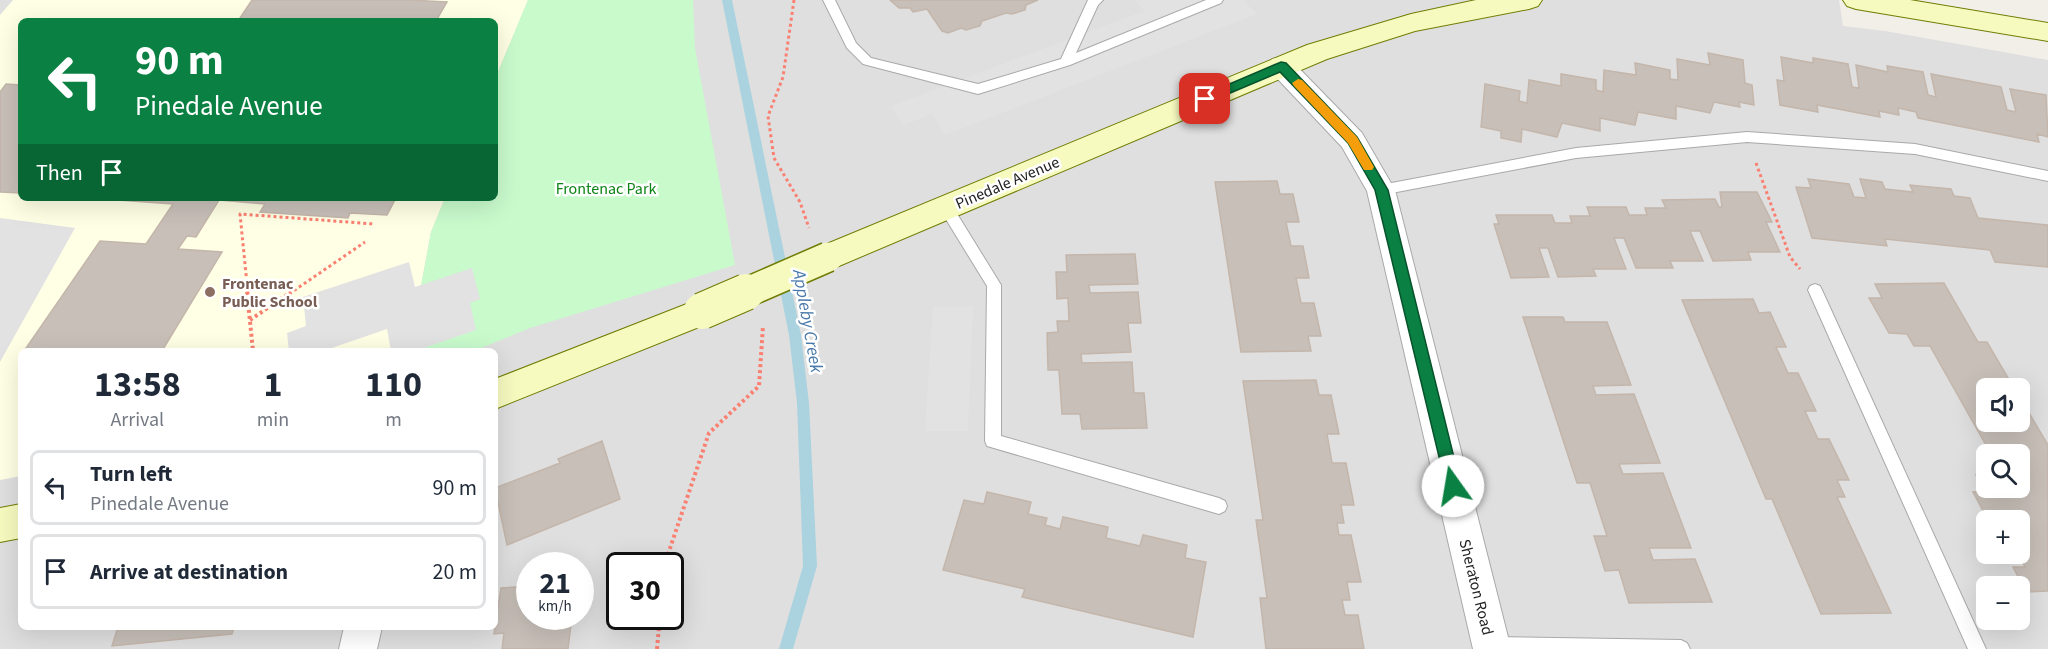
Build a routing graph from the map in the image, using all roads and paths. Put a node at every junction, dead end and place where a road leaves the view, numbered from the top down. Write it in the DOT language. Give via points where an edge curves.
graph roads {
  1 [pos="794,0"];
  2 [pos="829,0"];
  3 [pos="1097,0"];
  4 [pos="1217,0"];
  5 [pos="1524,0"];
  6 [pos="1529,0"];
  7 [pos="1873,1"];
  8 [pos="2048,32"];
  9 [pos="1066,62"];
  10 [pos="1281,66"];
  11 [pos="1747,137"];
  12 [pos="2048,176"];
  13 [pos="1382,190"];
  14 [pos="946,208"];
  15 [pos="374,224"];
  16 [pos="365,242"];
  17 [pos="820,245"];
  18 [pos="1815,290"];
  19 [pos="759,317"];
  20 [pos="250,320"];
  21 [pos="253,348"];
  22 [pos="498,393"];
  23 [pos="1219,506"];
  24 [pos="18,522"];
  25 [pos="0,525"];
  26 [pos="669,552"];
  27 [pos="362,630"];
  28 [pos="659,630"];
  29 [pos="1492,647"];
  30 [pos="358,649"];
  31 [pos="657,649"];
  32 [pos="1681,649"];
  33 [pos="1977,649"];
  1 -- 17 [label="path" via="783,77 768,116 774,158"];
  2 -- 9 [label="lane" via="851,45 867,61 978,89"];
  3 -- 9 [label="lane"];
  4 -- 9 [label="lane"];
  5 -- 6 [label="street, Pinedale Avenue"];
  5 -- 10 [label="street, Pinedale Avenue" via="1375,33"];
  7 -- 8 [label="street"];
  10 -- 13 [label="street, Sheraton Road" via="1352,140"];
  10 -- 14 [label="street, Pinedale Avenue"];
  11 -- 12 [label="lane" via="1915,149"];
  11 -- 13 [label="lane" via="1576,153"];
  11 -- 18 [label="path" via="1790,257"];
  13 -- 29 [label="street, Sheraton Road"];
  14 -- 17 [label="street, Pinedale Avenue"];
  14 -- 23 [label="lane" via="994,285 993,441"];
  15 -- 20 [label="path" via="240,214"];
  16 -- 20 [label="path"];
  17 -- 22 [label="street, Pinedale Avenue, bridge" via="702,311"];
  18 -- 33 [label="lane"];
  19 -- 26 [label="path" via="764,328 759,386 709,432"];
  20 -- 21 [label="path"];
  24 -- 25 [label="street"];
  27 -- 30 [label="street"];
  28 -- 31 [label="path"];
  29 -- 32 [label="lane"];
}
